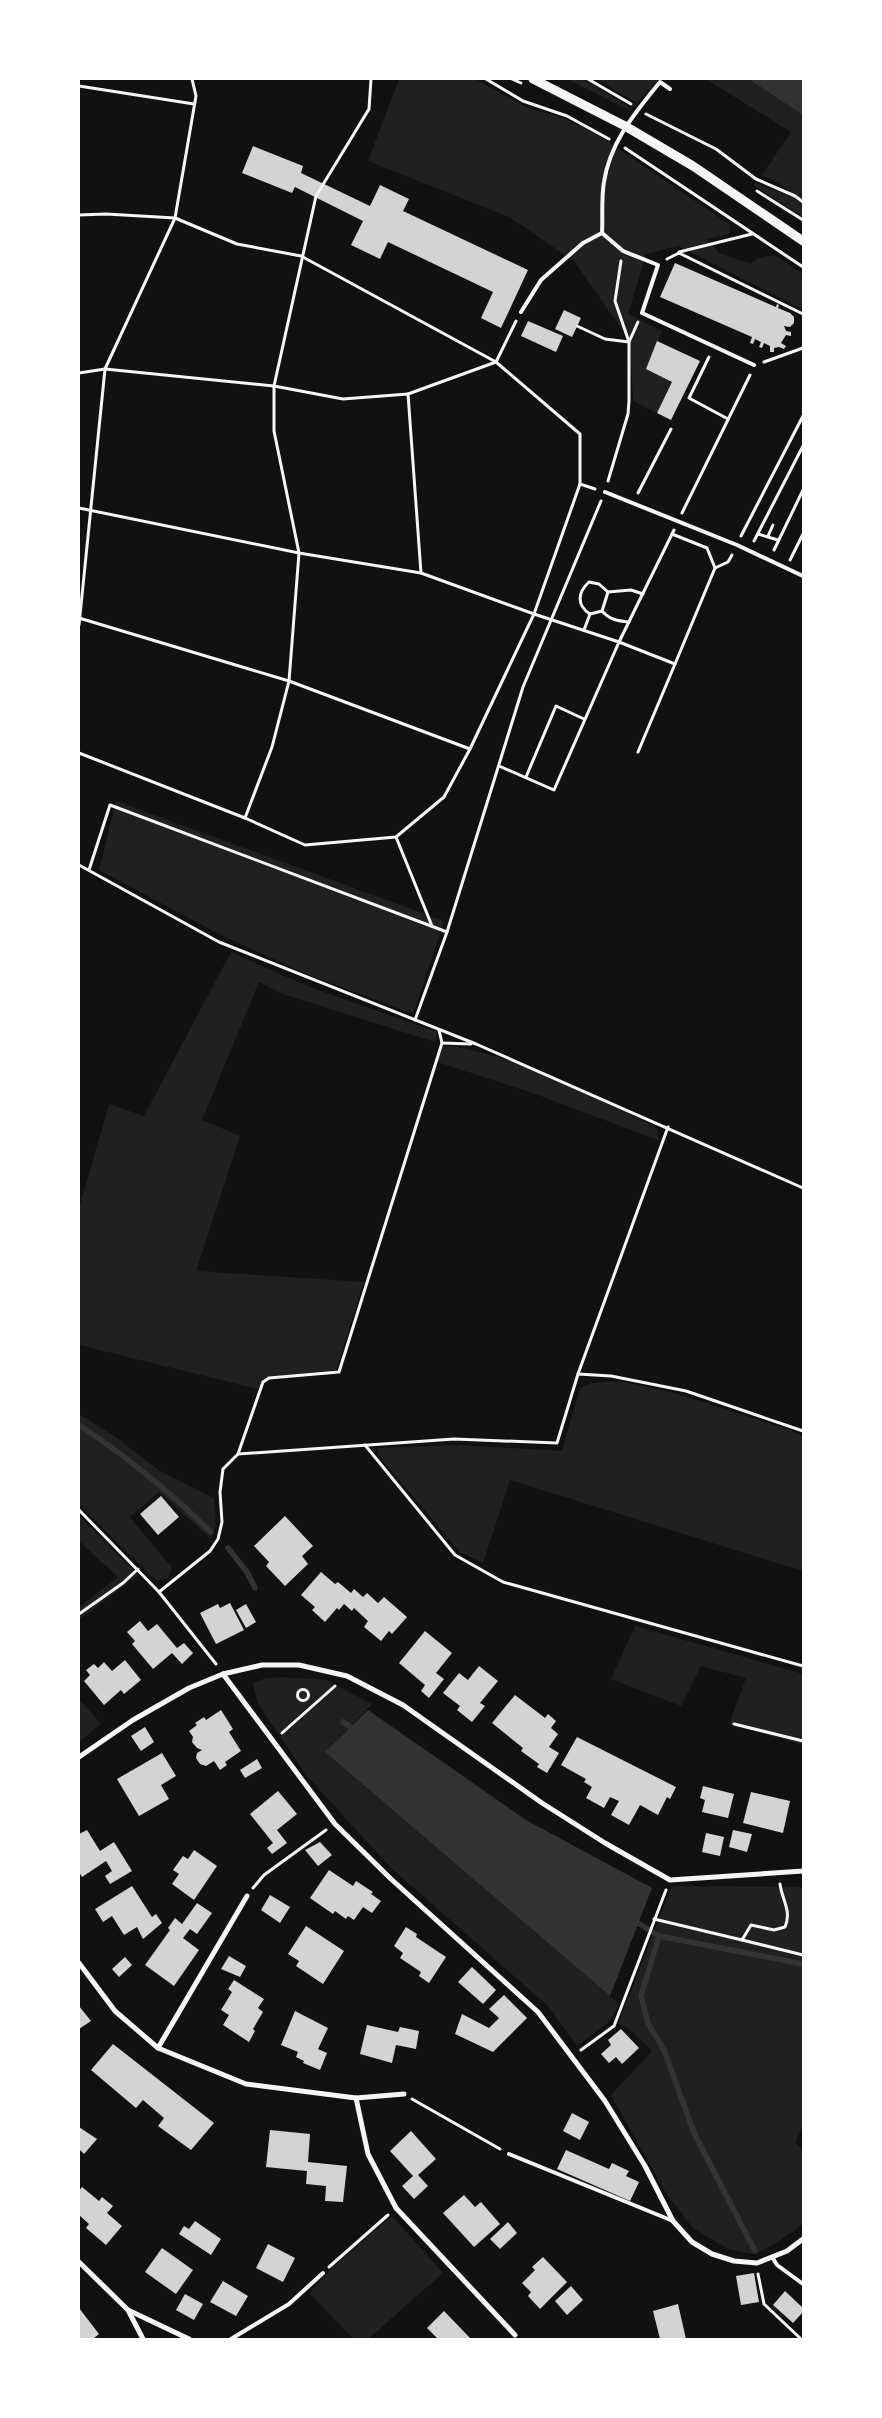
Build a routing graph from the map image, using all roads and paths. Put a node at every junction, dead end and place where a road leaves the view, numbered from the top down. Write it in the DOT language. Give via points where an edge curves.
graph roads {
  1 [pos="192,79"];
  2 [pos="370,79"];
  3 [pos="486,79"];
  4 [pos="533,79"];
  5 [pos="588,79"];
  6 [pos="79,86"];
  7 [pos="670,89"];
  8 [pos="194,104"];
  9 [pos="639,109"];
  10 [pos="625,126"];
  11 [pos="616,142"];
  12 [pos="803,202"];
  13 [pos="79,215"];
  14 [pos="175,218"];
  15 [pos="602,233"];
  16 [pos="752,234"];
  17 [pos="803,241"];
  18 [pos="623,251"];
  19 [pos="679,252"];
  20 [pos="301,256"];
  21 [pos="658,265"];
  22 [pos="803,267"];
  23 [pos="521,312"];
  24 [pos="642,312"];
  25 [pos="803,314"];
  26 [pos="577,326"];
  27 [pos="629,342"];
  28 [pos="714,347"];
  29 [pos="803,348"];
  30 [pos="496,362"];
  31 [pos="754,365"];
  32 [pos="105,369"];
  33 [pos="79,372"];
  34 [pos="274,386"];
  35 [pos="408,394"];
  36 [pos="728,419"];
  37 [pos="803,419"];
  38 [pos="671,429"];
  39 [pos="803,446"];
  40 [pos="580,484"];
  41 [pos="803,490"];
  42 [pos="605,492"];
  43 [pos="634,503"];
  44 [pos="79,508"];
  45 [pos="90,508"];
  46 [pos="678,521"];
  47 [pos="773,525"];
  48 [pos="672,534"];
  49 [pos="758,534"];
  50 [pos="803,534"];
  51 [pos="768,536"];
  52 [pos="778,540"];
  53 [pos="737,545"];
  54 [pos="749,550"];
  55 [pos="300,553"];
  56 [pos="769,559"];
  57 [pos="728,562"];
  58 [pos="787,567"];
  59 [pos="715,568"];
  60 [pos="421,573"];
  61 [pos="803,576"];
  62 [pos="608,592"];
  63 [pos="643,594"];
  64 [pos="602,611"];
  65 [pos="534,614"];
  66 [pos="590,614"];
  67 [pos="79,618"];
  68 [pos="552,619"];
  69 [pos="629,622"];
  70 [pos="79,625"];
  71 [pos="584,630"];
  72 [pos="619,642"];
  73 [pos="675,664"];
  74 [pos="289,681"];
  75 [pos="584,719"];
  76 [pos="470,749"];
  77 [pos="79,752"];
  78 [pos="638,752"];
  79 [pos="499,766"];
  80 [pos="526,777"];
  81 [pos="246,818"];
  82 [pos="396,837"];
  83 [pos="79,865"];
  84 [pos="89,870"];
  85 [pos="432,926"];
  86 [pos="447,932"];
  87 [pos="414,1020"];
  88 [pos="439,1030"];
  89 [pos="442,1043"];
  90 [pos="476,1044"];
  91 [pos="668,1127"];
  92 [pos="803,1188"];
  93 [pos="578,1374"];
  94 [pos="803,1431"];
  95 [pos="365,1444"];
  96 [pos="238,1454"];
  97 [pos="79,1510"];
  98 [pos="138,1569"];
  99 [pos="159,1592"];
  100 [pos="79,1614"];
  101 [pos="803,1666"];
  102 [pos="223,1674"];
  103 [pos="347,1676"];
  104 [pos="306,1700"];
  105 [pos="311,1707"];
  106 [pos="734,1724"];
  107 [pos="803,1741"];
  108 [pos="272,1742"];
  109 [pos="79,1757"];
  110 [pos="335,1824"];
  111 [pos="803,1872"];
  112 [pos="780,1874"];
  113 [pos="670,1880"];
  114 [pos="247,1896"];
  115 [pos="654,1919"];
  116 [pos="742,1940"];
  117 [pos="803,1956"];
  118 [pos="79,1963"];
  119 [pos="158,2048"];
  120 [pos="571,2057"];
  121 [pos="404,2094"];
  122 [pos="356,2098"];
  123 [pos="509,2154"];
  124 [pos="396,2208"];
  125 [pos="673,2221"];
  126 [pos="803,2239"];
  127 [pos="772,2257"];
  128 [pos="79,2262"];
  129 [pos="756,2263"];
  130 [pos="323,2273"];
  131 [pos="803,2284"];
  132 [pos="128,2310"];
  133 [pos="515,2335"];
  134 [pos="143,2339"];
  135 [pos="189,2339"];
  136 [pos="231,2339"];
  137 [pos="800,2339"];
  1 -- 8 [label="path" via="196,96"];
  2 -- 20 [label="path" via="369,110 316,196"];
  3 -- 11 [label="path" via="523,101 567,116"];
  4 -- 10 [label="street"];
  5 -- 9 [label="path"];
  6 -- 8 [label="path"];
  7 -- 9 [label="lane" via="660,82"];
  8 -- 14 [label="path"];
  9 -- 10 [label="lane"];
  9 -- 12 [label="path" via="716,149 756,179"];
  10 -- 11 [label="lane"];
  10 -- 17 [label="street" via="693,166"];
  11 -- 15 [label="lane" via="604,182"];
  11 -- 16 [label="path"];
  13 -- 14 [label="path"];
  14 -- 20 [label="path" via="237,244"];
  14 -- 32 [label="path"];
  15 -- 18 [label="lane"];
  15 -- 23 [label="lane" via="583,243 541,280"];
  16 -- 19 [label="path"];
  16 -- 22 [label="path"];
  18 -- 21 [label="lane"];
  18 -- 27 [label="path" via="615,301"];
  19 -- 21 [label="path"];
  19 -- 25 [label="path"];
  20 -- 30 [label="path"];
  20 -- 34 [label="path"];
  21 -- 24 [label="lane"];
  23 -- 30 [label="path"];
  24 -- 27 [label="path"];
  24 -- 28 [label="lane"];
  26 -- 27 [label="path" via="604,339"];
  27 -- 42 [label="path" via="628,414"];
  28 -- 31 [label="lane"];
  28 -- 36 [label="path" via="689,398"];
  29 -- 31 [label="path"];
  30 -- 35 [label="path"];
  30 -- 40 [label="path" via="580,434"];
  31 -- 36 [label="path"];
  32 -- 33 [label="path"];
  32 -- 34 [label="path"];
  32 -- 45 [label="path"];
  34 -- 35 [label="path" via="343,399"];
  34 -- 55 [label="path" via="274,431"];
  35 -- 60 [label="path"];
  36 -- 46 [label="path"];
  37 -- 53 [label="path"];
  38 -- 43 [label="path"];
  39 -- 49 [label="path"];
  40 -- 42 [label="path"];
  40 -- 65 [label="path"];
  41 -- 52 [label="path"];
  42 -- 43 [label="lane"];
  42 -- 68 [label="path"];
  43 -- 46 [label="lane"];
  44 -- 45 [label="path"];
  45 -- 55 [label="path"];
  45 -- 67 [label="path"];
  46 -- 48 [label="path"];
  46 -- 53 [label="lane"];
  47 -- 51 [label="path"];
  48 -- 59 [label="path" via="707,548"];
  48 -- 63 [label="path"];
  49 -- 51 [label="path"];
  49 -- 54 [label="path"];
  50 -- 58 [label="path"];
  51 -- 52 [label="path"];
  52 -- 56 [label="path"];
  53 -- 54 [label="lane"];
  54 -- 56 [label="lane"];
  55 -- 60 [label="path"];
  55 -- 74 [label="path"];
  56 -- 58 [label="lane"];
  57 -- 59 [label="path"];
  58 -- 61 [label="lane"];
  59 -- 73 [label="path"];
  60 -- 65 [label="path"];
  62 -- 63 [label="path" via="630,590"];
  62 -- 64 [label="path"];
  62 -- 66 [label="path" via="599,584 589,582 581,589 579,601"];
  63 -- 69 [label="path"];
  64 -- 66 [label="path"];
  64 -- 69 [label="path" via="607,617"];
  65 -- 68 [label="path"];
  65 -- 76 [label="path"];
  66 -- 71 [label="path"];
  67 -- 70 [label="path"];
  67 -- 74 [label="path"];
  68 -- 71 [label="path"];
  68 -- 79 [label="path" via="523,687"];
  69 -- 72 [label="path"];
  71 -- 72 [label="path"];
  72 -- 73 [label="path"];
  72 -- 75 [label="path"];
  73 -- 78 [label="path"];
  74 -- 76 [label="path"];
  74 -- 81 [label="path" via="272,747"];
  75 -- 80 [label="path" via="554,790"];
  75 -- 80 [label="path" via="556,706"];
  76 -- 82 [label="path" via="444,797"];
  77 -- 81 [label="path"];
  79 -- 80 [label="path"];
  79 -- 86 [label="path"];
  81 -- 82 [label="path" via="305,845"];
  82 -- 85 [label="path"];
  83 -- 84 [label="path"];
  84 -- 85 [label="path" via="110,805"];
  84 -- 87 [label="path" via="219,942"];
  85 -- 86 [label="path"];
  86 -- 87 [label="path"];
  87 -- 88 [label="path"];
  88 -- 89 [label="path"];
  88 -- 90 [label="path"];
  89 -- 90 [label="path"];
  89 -- 96 [label="path" via="339,1372 269,1378 263,1382"];
  90 -- 91 [label="path"];
  91 -- 92 [label="path"];
  91 -- 93 [label="path"];
  93 -- 94 [label="path" via="611,1376 686,1390"];
  93 -- 95 [label="path" via="557,1443 454,1439"];
  95 -- 96 [label="path"];
  95 -- 101 [label="path" via="455,1554 503,1582"];
  96 -- 99 [label="path" via="224,1469 220,1492 222,1522 218,1539 210,1551"];
  97 -- 98 [label="path"];
  98 -- 99 [label="path"];
  98 -- 100 [label="path"];
  99 -- 102 [label="path"];
  102 -- 103 [label="street" via="262,1665 299,1665"];
  102 -- 108 [label="street"];
  102 -- 109 [label="street" via="189,1688 132,1720"];
  103 -- 105 [label="path"];
  103 -- 113 [label="street" via="403,1705 542,1803"];
  104 -- 105 [label="path"];
  105 -- 108 [label="path"];
  106 -- 107 [label="path"];
  108 -- 110 [label="street"];
  110 -- 114 [label="path" via="264,1875"];
  110 -- 120 [label="street" via="390,1879 538,2012"];
  111 -- 112 [label="street"];
  112 -- 113 [label="street"];
  112 -- 116 [label="path" via="782,1899 789,1917 785,1927 774,1930 751,1925"];
  113 -- 115 [label="path"];
  114 -- 119 [label="street"];
  115 -- 116 [label="path"];
  115 -- 120 [label="path" via="614,2026"];
  116 -- 117 [label="path"];
  118 -- 119 [label="street" via="115,2011"];
  119 -- 122 [label="street" via="246,2084"];
  120 -- 125 [label="street" via="604,2101 645,2166"];
  121 -- 122 [label="street"];
  121 -- 123 [label="path"];
  122 -- 124 [label="street" via="368,2154"];
  123 -- 125 [label="lane"];
  124 -- 130 [label="path"];
  124 -- 133 [label="street"];
  125 -- 129 [label="street" via="692,2242 712,2254"];
  126 -- 127 [label="street"];
  127 -- 129 [label="street"];
  127 -- 131 [label="lane" via="777,2265"];
  128 -- 132 [label="street"];
  129 -- 137 [label="path" via="764,2304"];
  130 -- 136 [label="lane" via="289,2304"];
  132 -- 134 [label="street"];
  132 -- 135 [label="street"];
}
